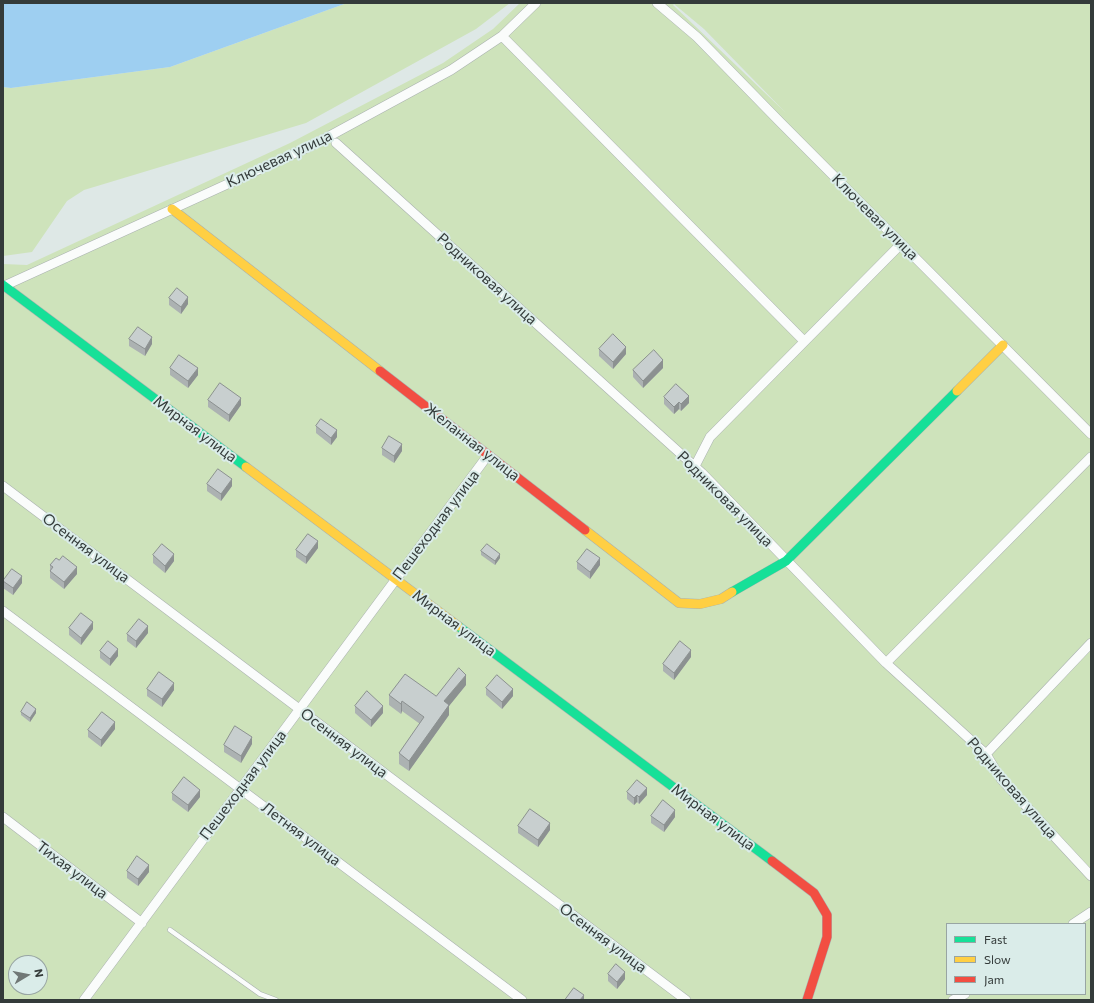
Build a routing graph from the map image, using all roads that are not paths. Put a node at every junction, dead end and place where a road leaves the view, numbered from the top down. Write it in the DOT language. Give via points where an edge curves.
graph roads {
  1 [pos="536,3"];
  2 [pos="657,3"];
  3 [pos="502,36"];
  4 [pos="336,143"];
  5 [pos="172,209"];
  6 [pos="901,244"];
  7 [pos="4,285"];
  8 [pos="804,341"];
  9 [pos="1002,345"];
  10 [pos="1091,434"];
  11 [pos="488,455"];
  12 [pos="1091,457"];
  13 [pos="694,468"];
  14 [pos="3,486"];
  15 [pos="786,561"];
  16 [pos="396,579"];
  17 [pos="3,611"];
  18 [pos="1091,643"];
  19 [pos="886,663"];
  20 [pos="300,709"];
  21 [pos="986,754"];
  22 [pos="240,789"];
  23 [pos="3,817"];
  24 [pos="1091,876"];
  25 [pos="1091,912"];
  26 [pos="142,923"];
  27 [pos="1074,923"];
  28 [pos="170,930"];
  29 [pos="963,995"];
  30 [pos="84,1000"];
  31 [pos="276,1000"];
  32 [pos="522,1000"];
  33 [pos="686,1000"];
  34 [pos="807,1000"];
  35 [pos="953,1000"];
  1 -- 3 [label="street, Ключевая улица"];
  2 -- 6 [label="street, Ключевая улица" via="697,37"];
  3 -- 5 [label="street, Ключевая улица" via="451,70 313,145"];
  3 -- 8 [label="street"];
  4 -- 13 [label="street, Родниковая улица"];
  5 -- 7 [label="street, Ключевая улица"];
  5 -- 11 [label="street, Желанная улица"];
  6 -- 8 [label="street"];
  6 -- 9 [label="street, Ключевая улица"];
  7 -- 16 [label="street, Мирная улица"];
  8 -- 13 [label="street" via="710,437"];
  9 -- 10 [label="street, Ключевая улица"];
  9 -- 15 [label="street, Желанная улица"];
  11 -- 15 [label="street, Желанная улица" via="679,603 700,604 721,599"];
  11 -- 16 [label="street, Пешеходная улица"];
  12 -- 19 [label="street"];
  13 -- 15 [label="street, Родниковая улица" via="702,473"];
  14 -- 20 [label="street, Осенняя улица"];
  15 -- 19 [label="street, Родниковая улица"];
  16 -- 20 [label="street, Пешеходная улица"];
  16 -- 34 [label="street, Мирная улица" via="814,893 828,915 827,937"];
  17 -- 22 [label="street, Летняя улица"];
  18 -- 21 [label="street"];
  19 -- 21 [label="street, Родниковая улица"];
  20 -- 22 [label="street, Пешеходная улица"];
  20 -- 33 [label="street, Осенняя улица"];
  21 -- 24 [label="street, Родниковая улица" via="1001,779"];
  22 -- 26 [label="street, Пешеходная улица"];
  22 -- 32 [label="street, Летняя улица"];
  23 -- 26 [label="street, Тихая улица"];
  25 -- 27 [label="street"];
  26 -- 30 [label="street, Пешеходная улица"];
  28 -- 31 [label="lane" via="260,994"];
  29 -- 35 [label="street"];
}
